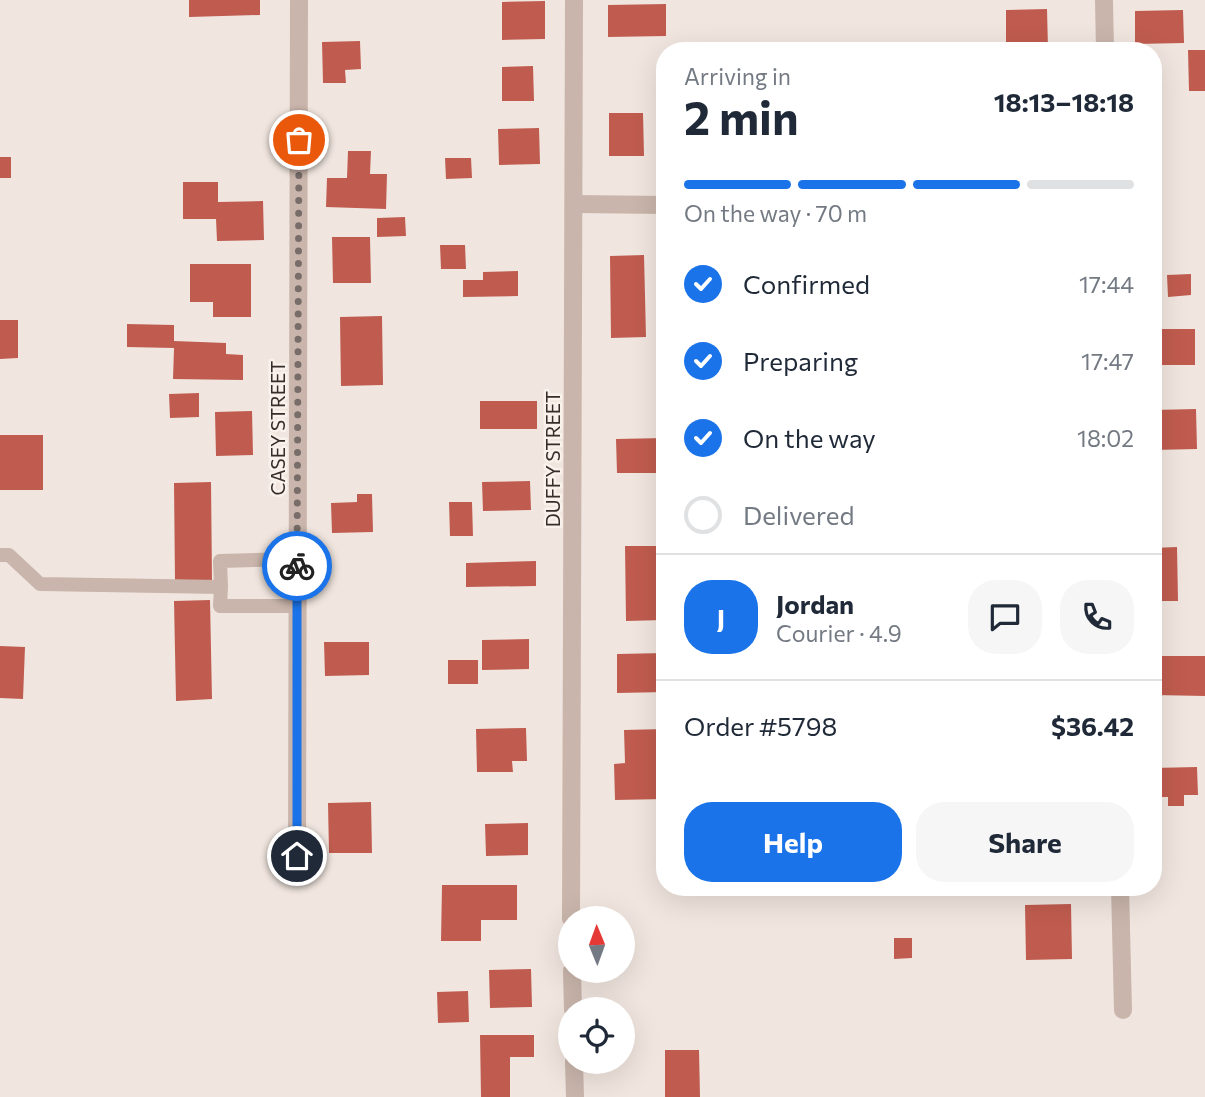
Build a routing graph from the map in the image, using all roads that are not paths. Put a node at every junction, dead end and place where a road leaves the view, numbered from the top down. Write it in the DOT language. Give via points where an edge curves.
graph roads {
  1 [pos="299,0"];
  2 [pos="574,0"];
  3 [pos="1104,0"];
  4 [pos="1105,42"];
  5 [pos="575,204"];
  6 [pos="656,205"];
  7 [pos="0,555"];
  8 [pos="298,559"];
  9 [pos="221,587"];
  10 [pos="297,606"];
  11 [pos="297,856"];
  12 [pos="1121,896"];
  13 [pos="571,906"];
  14 [pos="1123,1010"];
  15 [pos="574,1074"];
  16 [pos="575,1097"];
  1 -- 8 [label="street, CASEY STREET"];
  2 -- 5 [label="street, DUFFY STREET"];
  3 -- 4 [label="street"];
  5 -- 6 [label="street"];
  5 -- 13 [label="street, DUFFY STREET"];
  7 -- 9 [label="lane" via="9,555 40,584"];
  8 -- 9 [label="lane" via="220,561"];
  8 -- 10 [label="street, CASEY STREET"];
  9 -- 10 [label="lane" via="220,606"];
  10 -- 11 [label="street, CASEY STREET"];
  12 -- 14 [label="street"];
  15 -- 16 [label="street"];
}
